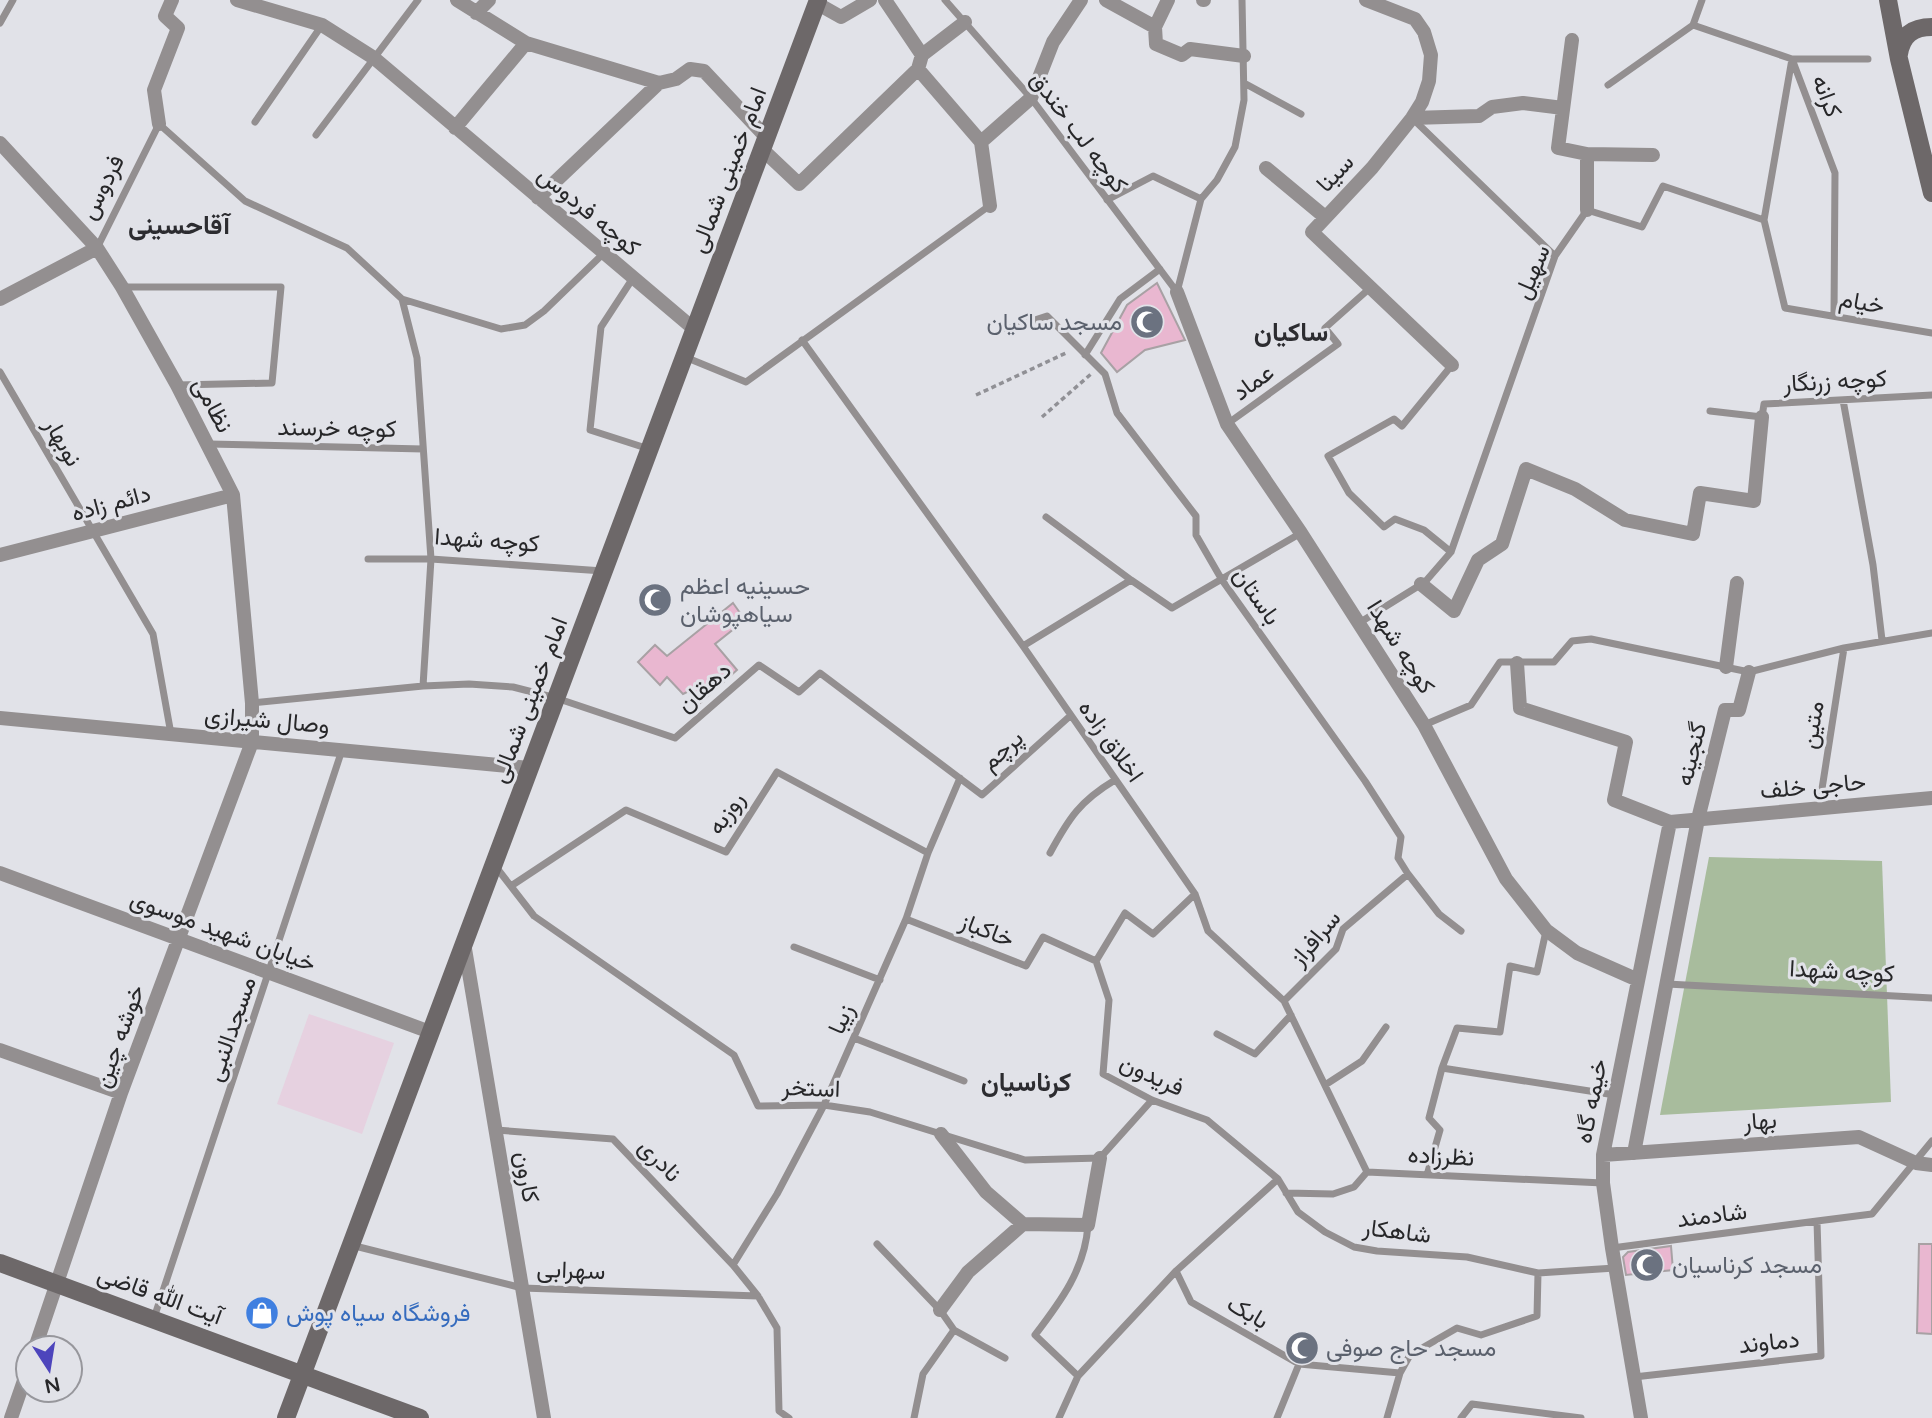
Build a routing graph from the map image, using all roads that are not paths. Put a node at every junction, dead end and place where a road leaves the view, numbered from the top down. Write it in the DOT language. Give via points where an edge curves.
graph roads {
  1 [pos="13,0"];
  2 [pos="172,0"];
  3 [pos="237,0"];
  4 [pos="418,0"];
  5 [pos="457,0"];
  6 [pos="489,0"];
  7 [pos="870,0"];
  8 [pos="885,0"];
  9 [pos="945,0"];
  10 [pos="1080,0"];
  11 [pos="1106,0"];
  12 [pos="1168,0"];
  13 [pos="1242,0"];
  14 [pos="1366,0"];
  15 [pos="1702,0"];
  16 [pos="1888,0"];
  17 [pos="817,2"];
  18 [pos="476,13"];
  19 [pos="965,22"];
  20 [pos="0,23"];
  21 [pos="322,25"];
  22 [pos="1693,25"];
  23 [pos="1155,27"];
  24 [pos="1932,27"];
  25 [pos="1572,40"];
  26 [pos="526,43"];
  27 [pos="1899,55"];
  28 [pos="1244,56"];
  29 [pos="374,58"];
  30 [pos="1792,59"];
  31 [pos="1868,59"];
  32 [pos="920,62"];
  33 [pos="659,83"];
  34 [pos="1244,83"];
  35 [pos="1608,85"];
  36 [pos="1031,98"];
  37 [pos="1563,108"];
  38 [pos="1301,114"];
  39 [pos="1412,118"];
  40 [pos="255,122"];
  41 [pos="159,124"];
  42 [pos="455,128"];
  43 [pos="316,135"];
  44 [pos="981,142"];
  45 [pos="0,143"];
  46 [pos="764,143"];
  47 [pos="1587,154"];
  48 [pos="1653,155"];
  49 [pos="1266,168"];
  50 [pos="1932,193"];
  51 [pos="538,198"];
  52 [pos="1200,199"];
  53 [pos="1107,200"];
  54 [pos="990,206"];
  55 [pos="1587,209"];
  56 [pos="1325,217"];
  57 [pos="1764,220"];
  58 [pos="97,248"];
  59 [pos="604,253"];
  60 [pos="1555,257"];
  61 [pos="1160,269"];
  62 [pos="633,278"];
  63 [pos="122,287"];
  64 [pos="1371,288"];
  65 [pos="1177,292"];
  66 [pos="0,299"];
  67 [pos="402,299"];
  68 [pos="1785,308"];
  69 [pos="1834,316"];
  70 [pos="1007,329"];
  71 [pos="694,330"];
  72 [pos="1932,333"];
  73 [pos="802,340"];
  74 [pos="1085,355"];
  75 [pos="684,357"];
  76 [pos="1452,365"];
  77 [pos="0,372"];
  78 [pos="177,385"];
  79 [pos="1932,395"];
  80 [pos="1843,400"];
  81 [pos="1710,411"];
  82 [pos="1762,417"];
  83 [pos="1227,424"];
  84 [pos="209,444"];
  85 [pos="423,449"];
  86 [pos="649,449"];
  87 [pos="233,495"];
  88 [pos="1046,517"];
  89 [pos="93,532"];
  90 [pos="1301,533"];
  91 [pos="1451,552"];
  92 [pos="0,555"];
  93 [pos="368,559"];
  94 [pos="431,559"];
  95 [pos="604,571"];
  96 [pos="1131,580"];
  97 [pos="1222,580"];
  98 [pos="1737,583"];
  99 [pos="1421,584"];
  100 [pos="1359,623"];
  101 [pos="1932,633"];
  102 [pos="1882,640"];
  103 [pos="1023,646"];
  104 [pos="1844,648"];
  105 [pos="1517,663"];
  106 [pos="1726,667"];
  107 [pos="1749,672"];
  108 [pos="423,686"];
  109 [pos="556,698"];
  110 [pos="252,704"];
  111 [pos="1070,716"];
  112 [pos="0,718"];
  113 [pos="1424,725"];
  114 [pos="171,734"];
  115 [pos="252,742"];
  116 [pos="342,750"];
  117 [pos="530,768"];
  118 [pos="960,778"];
  119 [pos="1115,780"];
  120 [pos="1932,798"];
  121 [pos="1819,808"];
  122 [pos="1698,820"];
  123 [pos="1670,822"];
  124 [pos="928,853"];
  125 [pos="1049,853"];
  126 [pos="494,864"];
  127 [pos="0,873"];
  128 [pos="1408,874"];
  129 [pos="511,886"];
  130 [pos="1195,894"];
  131 [pos="906,919"];
  132 [pos="1546,930"];
  133 [pos="1461,931"];
  134 [pos="180,939"];
  135 [pos="464,943"];
  136 [pos="794,947"];
  137 [pos="1096,961"];
  138 [pos="270,973"];
  139 [pos="880,980"];
  140 [pos="1638,980"];
  141 [pos="1666,984"];
  142 [pos="1932,998"];
  143 [pos="1284,1001"];
  144 [pos="1291,1015"];
  145 [pos="1386,1027"];
  146 [pos="430,1032"];
  147 [pos="1217,1034"];
  148 [pos="854,1038"];
  149 [pos="0,1050"];
  150 [pos="1442,1068"];
  151 [pos="964,1081"];
  152 [pos="1325,1085"];
  153 [pos="121,1093"];
  154 [pos="1615,1096"];
  155 [pos="1152,1100"];
  156 [pos="824,1105"];
  157 [pos="495,1130"];
  158 [pos="941,1134"];
  159 [pos="1932,1141"];
  160 [pos="1634,1153"];
  161 [pos="1603,1155"];
  162 [pos="1100,1158"];
  163 [pos="1916,1163"];
  164 [pos="1932,1166"];
  165 [pos="1367,1172"];
  166 [pos="1427,1175"];
  167 [pos="1278,1179"];
  168 [pos="1603,1183"];
  169 [pos="1286,1193"];
  170 [pos="1817,1220"];
  171 [pos="1024,1224"];
  172 [pos="1088,1225"];
  173 [pos="877,1244"];
  174 [pos="351,1245"];
  175 [pos="1612,1248"];
  176 [pos="0,1263"];
  177 [pos="733,1265"];
  178 [pos="1615,1268"];
  179 [pos="1176,1271"];
  180 [pos="1538,1273"];
  181 [pos="57,1284"];
  182 [pos="522,1288"];
  183 [pos="758,1296"];
  184 [pos="940,1310"];
  185 [pos="153,1319"];
  186 [pos="954,1331"];
  187 [pos="40,1334"];
  188 [pos="1005,1358"];
  189 [pos="1299,1364"];
  190 [pos="303,1373"];
  191 [pos="1400,1373"];
  192 [pos="1078,1376"];
  193 [pos="1634,1377"];
  194 [pos="286,1418"];
  195 [pos="420,1418"];
  196 [pos="544,1418"];
  197 [pos="789,1418"];
  198 [pos="914,1418"];
  199 [pos="1059,1418"];
  200 [pos="1277,1418"];
  201 [pos="1387,1418"];
  202 [pos="1461,1418"];
  203 [pos="1581,1418"];
  204 [pos="1641,1418"];
  1 -- 20 [label="lane"];
  2 -- 41 [label="street" via="165,16 178,28 154,90"];
  3 -- 21 [label="street, کوچه فردوس"];
  4 -- 29 [label="lane"];
  5 -- 18 [label="street"];
  6 -- 18 [label="street"];
  7 -- 17 [label="street" via="841,17"];
  8 -- 32 [label="street"];
  9 -- 19 [label="lane, کوچه لب خندق"];
  10 -- 36 [label="street" via="1053,42"];
  11 -- 23 [label="street"];
  12 -- 23 [label="street"];
  13 -- 28 [label="lane"];
  14 -- 39 [label="street, سینا" via="1415,19 1424,32 1431,54 1429,80"];
  15 -- 22 [label="lane"];
  16 -- 27 [label="main road"];
  17 -- 46 [label="main road, امام خمینی شمالی"];
  18 -- 26 [label="street"];
  19 -- 32 [label="street"];
  19 -- 36 [label="lane, کوچه لب خندق"];
  21 -- 29 [label="street, کوچه فردوس"];
  21 -- 40 [label="lane"];
  22 -- 30 [label="lane"];
  22 -- 35 [label="lane"];
  23 -- 28 [label="street" via="1156,44 1182,55 1190,48"];
  24 -- 27 [label="main road" via="1909,32"];
  25 -- 37 [label="street"];
  26 -- 33 [label="street"];
  26 -- 42 [label="street"];
  27 -- 50 [label="main road"];
  28 -- 34 [label="lane"];
  29 -- 42 [label="street, کوچه فردوس"];
  29 -- 43 [label="lane"];
  30 -- 31 [label="lane"];
  30 -- 57 [label="lane, کرانه"];
  30 -- 69 [label="lane, کرانه" via="1835,173"];
  32 -- 44 [label="street"];
  32 -- 46 [label="street" via="799,184"];
  33 -- 46 [label="street" via="690,69 704,71"];
  33 -- 51 [label="street"];
  34 -- 38 [label="lane"];
  34 -- 52 [label="lane" via="1235,147"];
  36 -- 44 [label="street"];
  36 -- 53 [label="lane, کوچه لب خندق"];
  37 -- 39 [label="street" via="1522,103 1492,107 1479,116"];
  37 -- 47 [label="street" via="1558,148"];
  39 -- 56 [label="street, سینا"];
  39 -- 60 [label="lane"];
  41 -- 58 [label="lane, فردوس"];
  41 -- 67 [label="lane" via="245,201 347,248"];
  42 -- 51 [label="street, کوچه فردوس"];
  44 -- 54 [label="street"];
  45 -- 58 [label="street, نظامی"];
  46 -- 71 [label="main road, امام خمینی شمالی"];
  47 -- 48 [label="street"];
  47 -- 55 [label="street"];
  49 -- 56 [label="street"];
  51 -- 59 [label="street, کوچه فردوس"];
  52 -- 53 [label="lane" via="1153,176"];
  52 -- 65 [label="lane"];
  53 -- 61 [label="lane, کوچه لب خندق"];
  54 -- 73 [label="lane"];
  55 -- 57 [label="lane" via="1642,227 1663,186"];
  55 -- 60 [label="lane, سهیل"];
  56 -- 64 [label="street, سینا" via="1312,232"];
  57 -- 68 [label="lane, کرانه"];
  58 -- 63 [label="street, نظامی"];
  58 -- 66 [label="street, فردوس"];
  59 -- 62 [label="street, کوچه فردوس"];
  59 -- 67 [label="lane" via="525,325 501,329"];
  60 -- 91 [label="lane, سهیل"];
  61 -- 65 [label="lane, کوچه لب خندق"];
  61 -- 74 [label="lane" via="1120,299"];
  62 -- 71 [label="street, کوچه فردوس"];
  62 -- 86 [label="lane" via="601,327 590,430"];
  63 -- 78 [label="street, نظامی"];
  63 -- 78 [label="lane" via="281,287 272,383"];
  64 -- 76 [label="street, سینا"];
  64 -- 83 [label="lane, عماد" via="1325,328 1338,344"];
  65 -- 83 [label="street, کوچه شهدا"];
  67 -- 85 [label="lane" via="417,358"];
  68 -- 69 [label="lane, خیام"];
  69 -- 72 [label="lane, خیام"];
  70 -- 74 [label="lane, باستان" via="1047,316"];
  71 -- 75 [label="main road, امام خمینی شمالی"];
  73 -- 75 [label="lane" via="746,382"];
  73 -- 103 [label="lane, اخلاق زاده"];
  74 -- 97 [label="lane, باستان" via="1105,374 1117,413 1196,516 1196,535"];
  75 -- 86 [label="main road, امام خمینی شمالی"];
  76 -- 91 [label="lane" via="1402,426 1395,419 1328,456 1349,493 1384,527 1395,519 1423,530"];
  77 -- 89 [label="lane, نوبهار"];
  78 -- 84 [label="street, نظامی"];
  79 -- 80 [label="lane, کوچه زرنگار"];
  80 -- 82 [label="lane, کوچه زرنگار" via="1764,404"];
  80 -- 102 [label="lane"];
  81 -- 82 [label="lane, کوچه زرنگار"];
  82 -- 99 [label="street" via="1754,501 1700,493 1693,534 1625,520 1575,489 1526,469 1502,544 1478,560 1454,611"];
  83 -- 90 [label="street, کوچه شهدا"];
  84 -- 85 [label="lane, کوچه خرسند"];
  84 -- 87 [label="street, نظامی"];
  85 -- 94 [label="lane"];
  86 -- 95 [label="main road, امام خمینی شمالی"];
  87 -- 89 [label="street, دائم زاده"];
  87 -- 110 [label="street, نظامی"];
  88 -- 96 [label="lane"];
  89 -- 92 [label="street, دائم زاده"];
  89 -- 114 [label="lane, نوبهار" via="153,634"];
  90 -- 97 [label="lane"];
  90 -- 100 [label="street, کوچه شهدا"];
  91 -- 99 [label="lane, سهیل"];
  93 -- 94 [label="lane, کوچه شهدا"];
  94 -- 95 [label="lane, کوچه شهدا"];
  94 -- 108 [label="lane"];
  95 -- 109 [label="main road, امام خمینی شمالی"];
  96 -- 97 [label="lane" via="1172,608"];
  96 -- 103 [label="lane"];
  97 -- 128 [label="lane, باستان" via="1401,836 1398,858"];
  98 -- 106 [label="street"];
  99 -- 100 [label="lane, سهیل"];
  100 -- 113 [label="street, کوچه شهدا"];
  101 -- 102 [label="lane"];
  102 -- 104 [label="lane"];
  103 -- 111 [label="lane, اخلاق زاده"];
  104 -- 107 [label="lane"];
  104 -- 121 [label="lane, متین"];
  105 -- 106 [label="lane" via="1553,662 1572,641 1591,639"];
  105 -- 113 [label="lane" via="1500,662 1471,705"];
  105 -- 123 [label="street" via="1520,708 1626,742 1614,800"];
  106 -- 107 [label="lane"];
  107 -- 122 [label="street, گنجینه" via="1739,710 1726,710"];
  108 -- 109 [label="lane" via="513,687"];
  108 -- 110 [label="lane"];
  109 -- 117 [label="main road, امام خمینی شمالی"];
  109 -- 118 [label="lane, دهقان" via="675,738 759,666 799,692 820,673"];
  110 -- 115 [label="street, نظامی"];
  111 -- 118 [label="lane, پرچم" via="982,795"];
  111 -- 119 [label="lane, اخلاق زاده"];
  112 -- 114 [label="street, وصال شیرازی"];
  113 -- 132 [label="street, کوچه شهدا" via="1506,879"];
  114 -- 115 [label="street, وصال شیرازی"];
  115 -- 116 [label="street, وصال شیرازی"];
  115 -- 134 [label="street, خوشه چین"];
  116 -- 117 [label="street, وصال شیرازی"];
  116 -- 138 [label="lane, مسجدالنبی"];
  117 -- 126 [label="main road, امام خمینی شمالی"];
  118 -- 124 [label="lane, زیبا"];
  119 -- 125 [label="lane" via="1092,794 1069,819"];
  119 -- 130 [label="lane, اخلاق زاده"];
  120 -- 121 [label="street, حاجی خلف"];
  121 -- 122 [label="street, حاجی خلف"];
  122 -- 123 [label="street"];
  122 -- 141 [label="street"];
  123 -- 140 [label="street, خیمه گاه"];
  124 -- 129 [label="lane, روزبه" via="776,772 726,852 626,810"];
  124 -- 131 [label="lane, زیبا"];
  126 -- 129 [label="lane, استخر"];
  126 -- 135 [label="main road, امام خمینی شمالی"];
  127 -- 134 [label="street, خیابان شهید موسوی"];
  128 -- 133 [label="lane, باستان" via="1439,914"];
  128 -- 143 [label="lane, سرافراز" via="1343,929 1336,949"];
  129 -- 156 [label="lane, استخر" via="534,916 734,1055 758,1106"];
  130 -- 137 [label="lane" via="1153,934 1125,913"];
  130 -- 143 [label="lane, اخلاق زاده" via="1208,931"];
  131 -- 137 [label="lane, خاکباز" via="1026,966 1044,937"];
  131 -- 139 [label="lane, زیبا"];
  132 -- 140 [label="street, کوچه شهدا" via="1577,953"];
  132 -- 150 [label="lane" via="1536,972 1510,966 1500,1032 1457,1028"];
  134 -- 138 [label="street, خیابان شهید موسوی"];
  134 -- 153 [label="street, خوشه چین"];
  135 -- 146 [label="main road, امام خمینی شمالی"];
  135 -- 157 [label="street, کارون"];
  136 -- 139 [label="lane"];
  137 -- 155 [label="lane, فریدون" via="1109,1000 1103,1074"];
  138 -- 146 [label="street, خیابان شهید موسوی"];
  138 -- 185 [label="lane, مسجدالنبی"];
  139 -- 148 [label="lane, زیبا"];
  140 -- 154 [label="street, خیمه گاه"];
  141 -- 142 [label="lane, کوچه شهدا"];
  141 -- 160 [label="street"];
  143 -- 144 [label="lane, اخلاق زاده"];
  144 -- 147 [label="lane" via="1255,1054"];
  144 -- 152 [label="lane, اخلاق زاده"];
  145 -- 152 [label="lane" via="1362,1061"];
  146 -- 174 [label="main road, امام خمینی شمالی"];
  148 -- 151 [label="lane"];
  148 -- 156 [label="lane, زیبا"];
  149 -- 153 [label="street"];
  150 -- 154 [label="lane"];
  150 -- 166 [label="lane" via="1429,1118 1440,1130"];
  152 -- 165 [label="lane, اخلاق زاده"];
  153 -- 181 [label="street, خوشه چین"];
  154 -- 161 [label="street, خیمه گاه"];
  155 -- 162 [label="lane"];
  155 -- 167 [label="lane, فریدون" via="1207,1120"];
  156 -- 158 [label="lane, استخر" via="870,1112"];
  156 -- 177 [label="lane, زیبا"];
  157 -- 177 [label="lane, نادری" via="613,1139"];
  157 -- 182 [label="street, کارون"];
  158 -- 162 [label="lane, استخر" via="1025,1160"];
  158 -- 171 [label="street" via="986,1192"];
  159 -- 163 [label="lane"];
  160 -- 161 [label="street, بهار"];
  160 -- 163 [label="street, بهار" via="1859,1137"];
  161 -- 168 [label="street, خیمه گاه"];
  162 -- 172 [label="street"];
  163 -- 164 [label="street, بهار"];
  163 -- 170 [label="lane" via="1872,1213"];
  165 -- 166 [label="lane, نظرزاده"];
  165 -- 169 [label="lane" via="1354,1187 1333,1194"];
  166 -- 168 [label="lane, نظرزاده"];
  167 -- 169 [label="lane, شاهکار"];
  167 -- 179 [label="lane"];
  168 -- 175 [label="street, خیمه گاه"];
  169 -- 180 [label="lane, شاهکار" via="1298,1212 1354,1247 1468,1256"];
  170 -- 175 [label="lane, شادمند"];
  170 -- 193 [label="lane, دماوند" via="1821,1356"];
  171 -- 172 [label="street"];
  171 -- 184 [label="street" via="968,1272"];
  172 -- 192 [label="lane" via="1081,1262 1069,1287 1035,1335"];
  173 -- 184 [label="lane"];
  174 -- 182 [label="lane, سهرابی"];
  174 -- 190 [label="main road, امام خمینی شمالی"];
  175 -- 178 [label="street, خیمه گاه"];
  176 -- 181 [label="main road, آیت الله قاضی"];
  177 -- 183 [label="lane, نادری"];
  178 -- 180 [label="lane, شاهکار"];
  178 -- 193 [label="street, خیمه گاه"];
  179 -- 189 [label="lane, بابک" via="1191,1302"];
  179 -- 192 [label="lane"];
  180 -- 191 [label="lane" via="1536,1316 1481,1335 1457,1328 1410,1355"];
  181 -- 185 [label="main road, آیت الله قاضی"];
  181 -- 187 [label="street, خوشه چین"];
  182 -- 183 [label="lane, سهرابی"];
  182 -- 196 [label="street, کارون"];
  183 -- 197 [label="lane" via="777,1328 779,1410"];
  184 -- 186 [label="lane"];
  185 -- 190 [label="main road, آیت الله قاضی"];
  186 -- 188 [label="lane"];
  186 -- 198 [label="lane" via="923,1374"];
  189 -- 191 [label="lane, بابک"];
  189 -- 200 [label="lane"];
  190 -- 194 [label="main road, امام خمینی شمالی"];
  190 -- 195 [label="main road, آیت الله قاضی"];
  191 -- 201 [label="lane"];
  192 -- 199 [label="lane"];
  193 -- 204 [label="street, خیمه گاه"];
  202 -- 203 [label="lane" via="1472,1404"];
}
